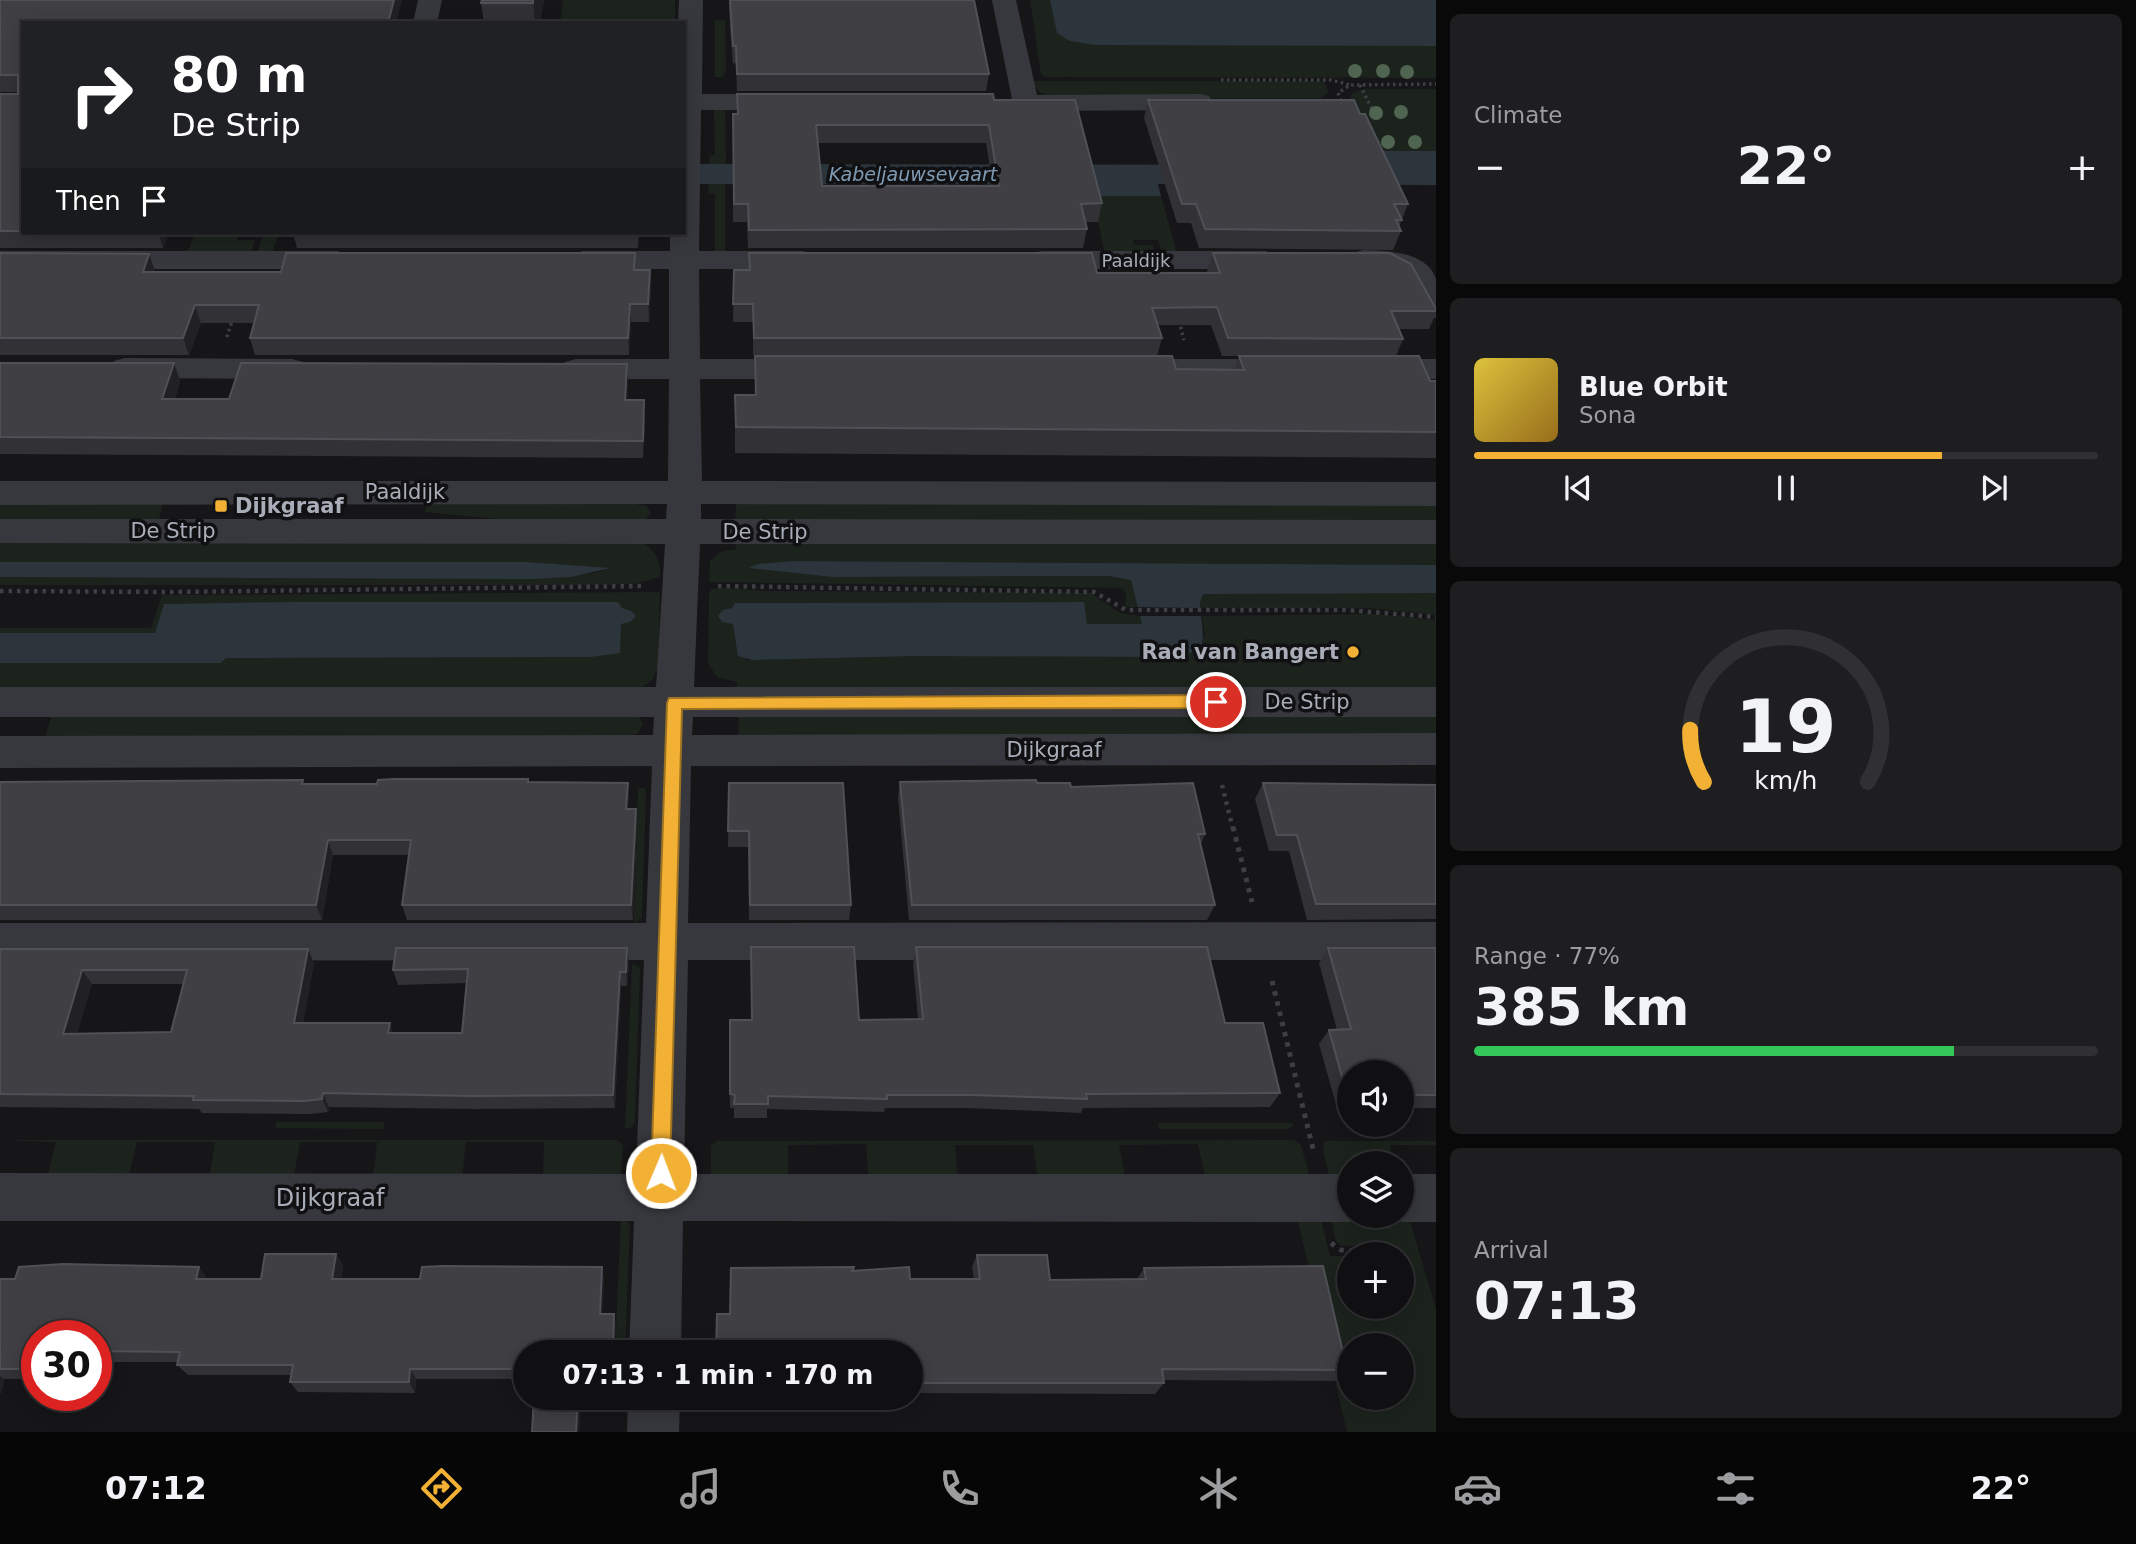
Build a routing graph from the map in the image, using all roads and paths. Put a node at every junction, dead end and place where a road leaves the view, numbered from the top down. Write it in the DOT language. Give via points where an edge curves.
graph roads {
  1 [pos="430,0"];
  2 [pos="691,0"];
  3 [pos="1004,0"];
  4 [pos="425,21"];
  5 [pos="1436,84"];
  6 [pos="1360,85"];
  7 [pos="1340,101"];
  8 [pos="687,102"];
  9 [pos="821,102"];
  10 [pos="1231,102"];
  11 [pos="998,103"];
  12 [pos="1026,103"];
  13 [pos="1375,114"];
  14 [pos="686,191"];
  15 [pos="685,235"];
  16 [pos="1341,259"];
  17 [pos="0,260"];
  18 [pos="363,260"];
  19 [pos="559,260"];
  20 [pos="684,260"];
  21 [pos="834,260"];
  22 [pos="1011,260"];
  23 [pos="1286,260"];
  24 [pos="1436,309"];
  25 [pos="95,368"];
  26 [pos="327,369"];
  27 [pos="548,369"];
  28 [pos="685,369"];
  29 [pos="836,369"];
  30 [pos="1097,369"];
  31 [pos="1436,369"];
  32 [pos="685,491"];
  33 [pos="0,493"];
  34 [pos="1436,494"];
  35 [pos="0,531"];
  36 [pos="682,532"];
  37 [pos="1436,532"];
  38 [pos="681,585"];
  39 [pos="0,591"];
  40 [pos="1436,617"];
  41 [pos="0,702"];
  42 [pos="1436,702"];
  43 [pos="675,703"];
  44 [pos="1436,749"];
  45 [pos="672,750"];
  46 [pos="0,752"];
  47 [pos="666,941"];
  48 [pos="1436,941"];
  49 [pos="0,942"];
  50 [pos="0,1197"];
  51 [pos="1337,1198"];
  52 [pos="1414,1198"];
  53 [pos="1436,1198"];
  54 [pos="660,1199"];
  55 [pos="655,1340"];
  56 [pos="654,1410"];
  57 [pos="653,1432"];
  1 -- 4 [label="street"];
  2 -- 8 [label="street"];
  3 -- 12 [label="street"];
  5 -- 6 [label="path"];
  6 -- 7 [label="path" via="1342,88"];
  6 -- 13 [label="path"];
  8 -- 9 [label="street"];
  8 -- 14 [label="street"];
  10 -- 12 [label="street"];
  11 -- 12 [label="street"];
  15 -- 20 [label="street"];
  16 -- 24 [label="street" via="1383,259 1410,265 1420,275"];
  17 -- 18 [label="street"];
  19 -- 20 [label="street"];
  20 -- 21 [label="street"];
  20 -- 28 [label="street"];
  22 -- 23 [label="street, Paaldijk"];
  25 -- 26 [label="street"];
  27 -- 28 [label="street"];
  28 -- 29 [label="street"];
  28 -- 32 [label="street"];
  30 -- 31 [label="street"];
  32 -- 33 [label="street, Paaldijk"];
  32 -- 34 [label="street, Paaldijk"];
  32 -- 36 [label="street"];
  35 -- 36 [label="street, De Strip"];
  36 -- 37 [label="street, De Strip"];
  36 -- 38 [label="street"];
  38 -- 39 [label="path"];
  38 -- 40 [label="path" via="1094,592 1126,610 1346,610"];
  38 -- 43 [label="street"];
  41 -- 43 [label="street, De Strip"];
  42 -- 43 [label="street, De Strip"];
  43 -- 45 [label="street"];
  44 -- 45 [label="street, Dijkgraaf"];
  45 -- 46 [label="street, Dijkgraaf"];
  45 -- 47 [label="street"];
  47 -- 48 [label="street"];
  47 -- 49 [label="street"];
  47 -- 54 [label="street"];
  50 -- 54 [label="street, Dijkgraaf"];
  51 -- 54 [label="street, Dijkgraaf"];
  52 -- 53 [label="street"];
  54 -- 55 [label="street"];
  56 -- 57 [label="street"];
}
